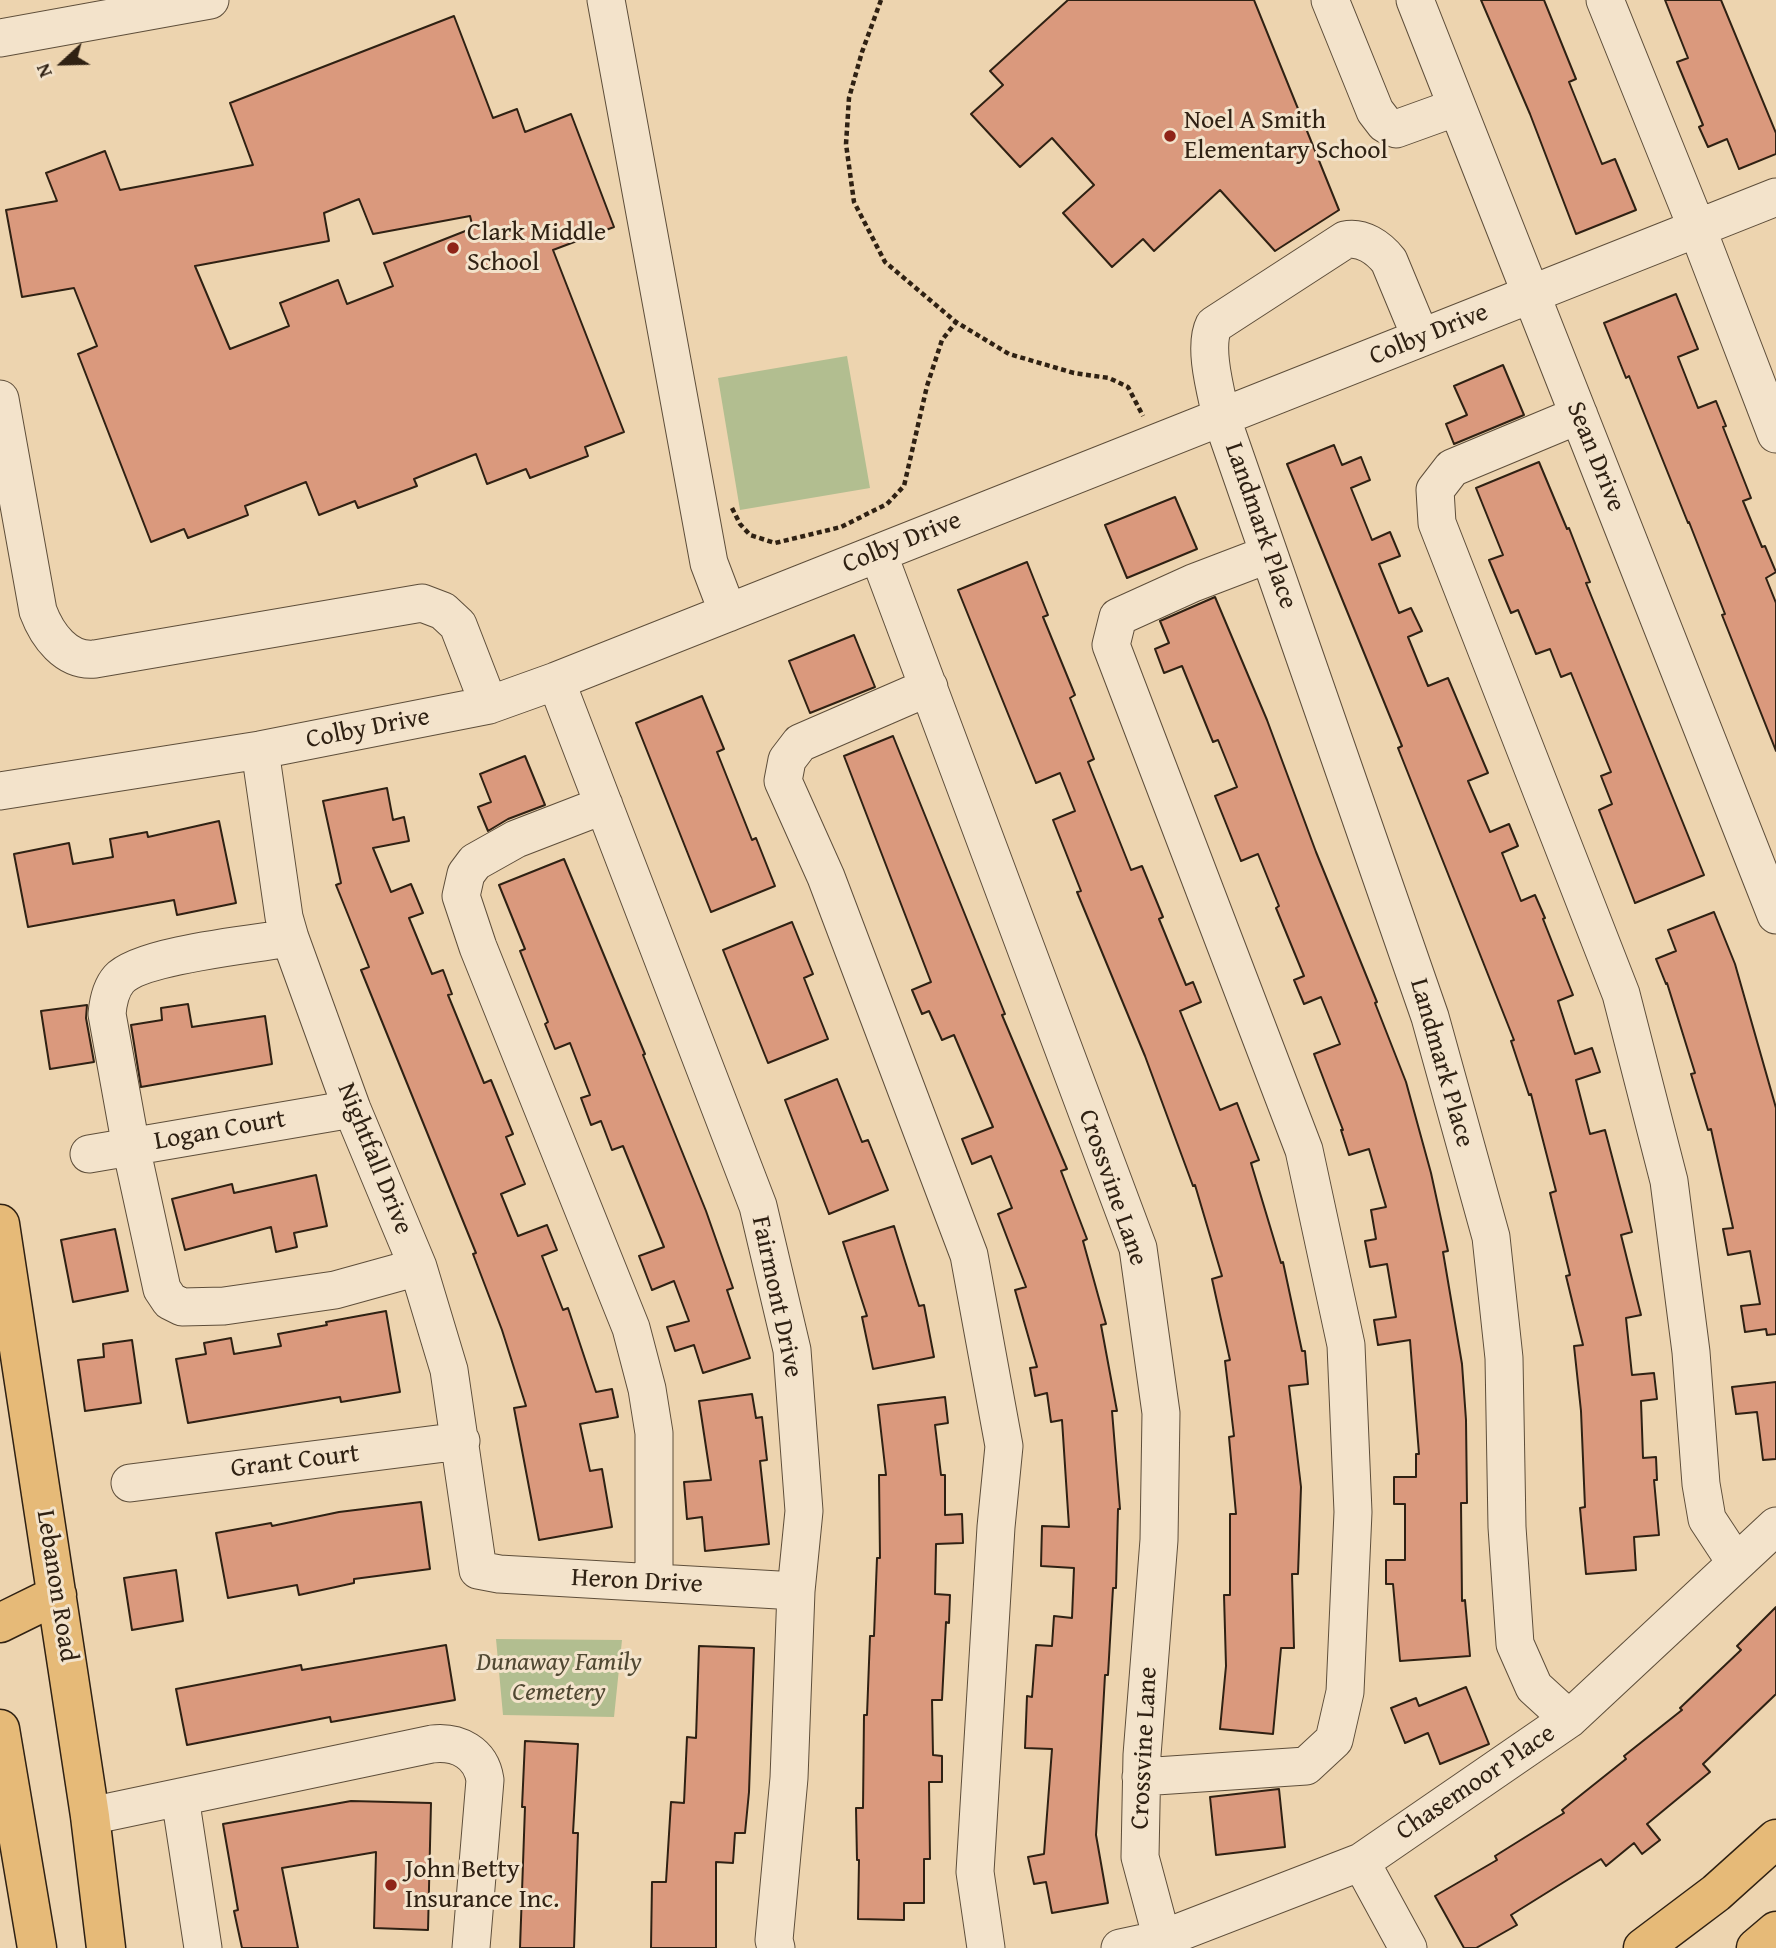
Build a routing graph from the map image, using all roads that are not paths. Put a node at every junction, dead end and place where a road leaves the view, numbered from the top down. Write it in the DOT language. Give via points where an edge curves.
graph roads {
  1 [pos="211,0"];
  2 [pos="606,0"];
  3 [pos="1330,0"];
  4 [pos="1415,0"];
  5 [pos="1605,0"];
  6 [pos="0,38"];
  7 [pos="1457,107"];
  8 [pos="1776,197"];
  9 [pos="1697,228"];
  10 [pos="1531,295"];
  11 [pos="1421,338"];
  12 [pos="0,399"];
  13 [pos="1579,415"];
  14 [pos="1221,416"];
  15 [pos="1776,434"];
  16 [pos="878,553"];
  17 [pos="1269,554"];
  18 [pos="728,612"];
  19 [pos="556,681"];
  20 [pos="929,687"];
  21 [pos="489,705"];
  22 [pos="260,750"];
  23 [pos="0,791"];
  24 [pos="604,805"];
  25 [pos="1776,915"];
  26 [pos="290,938"];
  27 [pos="352,1109"];
  28 [pos="131,1147"];
  29 [pos="89,1154"];
  30 [pos="0,1224"];
  31 [pos="418,1267"];
  32 [pos="461,1441"];
  33 [pos="130,1483"];
  34 [pos="1776,1526"];
  35 [pos="1736,1563"];
  36 [pos="478,1570"];
  37 [pos="654,1583"];
  38 [pos="796,1591"];
  39 [pos="57,1595"];
  40 [pos="0,1605"];
  41 [pos="0,1623"];
  42 [pos="1569,1719"];
  43 [pos="0,1730"];
  44 [pos="1141,1776"];
  45 [pos="180,1797"];
  46 [pos="90,1816"];
  47 [pos="1776,1839"];
  48 [pos="1361,1862"];
  49 [pos="1776,1931"];
  50 [pos="1162,1939"];
  51 [pos="37,1948"];
  52 [pos="106,1948"];
  53 [pos="203,1948"];
  54 [pos="471,1948"];
  55 [pos="776,1948"];
  56 [pos="986,1948"];
  57 [pos="1120,1948"];
  58 [pos="1408,1948"];
  59 [pos="1643,1948"];
  60 [pos="1756,1948"];
  1 -- 6 [label="street"];
  2 -- 18 [label="street" via="709,563"];
  3 -- 7 [label="street" via="1375,111 1385,124 1396,130"];
  4 -- 7 [label="street, Sean Drive"];
  5 -- 9 [label="street"];
  7 -- 10 [label="street, Sean Drive"];
  8 -- 9 [label="street, Colby Drive"];
  9 -- 10 [label="street, Colby Drive"];
  9 -- 15 [label="street"];
  10 -- 11 [label="street, Colby Drive"];
  10 -- 13 [label="street, Sean Drive"];
  11 -- 14 [label="street, Colby Drive"];
  11 -- 14 [label="street, Landmark Place" via="1389,261 1356,238 1345,240 1214,325 1209,343"];
  12 -- 21 [label="street" via="38,611 49,634 72,655 94,659 422,603 443,611 458,625"];
  13 -- 25 [label="street, Sean Drive"];
  13 -- 35 [label="street" via="1452,468 1435,490 1437,523 1622,993 1669,1181 1707,1519"];
  14 -- 16 [label="street, Colby Drive"];
  14 -- 17 [label="street, Landmark Place"];
  16 -- 18 [label="street, Colby Drive"];
  16 -- 20 [label="street, Crossvine Lane"];
  17 -- 42 [label="street, Landmark Place" via="1430,1017 1490,1237 1504,1358 1515,1644 1534,1687"];
  17 -- 44 [label="street" via="1118,617 1111,645 1304,1150 1346,1345 1353,1512 1345,1692 1334,1740 1306,1766"];
  18 -- 19 [label="street, Colby Drive"];
  19 -- 21 [label="street, Colby Drive"];
  19 -- 24 [label="street, Fairmont Drive"];
  20 -- 44 [label="street, Crossvine Lane" via="1138,1248 1161,1413 1159,1540"];
  20 -- 56 [label="street" via="800,743 786,760 783,781 826,877 970,1255 1004,1446 975,1872"];
  21 -- 22 [label="street, Colby Drive"];
  22 -- 23 [label="street, Colby Drive"];
  22 -- 26 [label="street, Nightfall Drive"];
  24 -- 37 [label="street" via="516,839 475,862 466,874 461,896 631,1328 654,1433"];
  24 -- 38 [label="street, Fairmont Drive" via="758,1206 792,1350 804,1511"];
  26 -- 27 [label="street, Nightfall Drive"];
  26 -- 28 [label="street" via="153,961 117,980 107,1014"];
  27 -- 28 [label="street, Logan Court"];
  27 -- 31 [label="street, Nightfall Drive"];
  28 -- 29 [label="street, Logan Court"];
  28 -- 31 [label="street" via="162,1289 170,1301 182,1307 288,1298"];
  30 -- 39 [label="main road, Lebanon Road"];
  31 -- 32 [label="street, Nightfall Drive" via="449,1370"];
  32 -- 33 [label="street, Grant Court"];
  32 -- 36 [label="street, Nightfall Drive"];
  34 -- 35 [label="street, Chasemoor Place"];
  35 -- 42 [label="street, Chasemoor Place"];
  36 -- 37 [label="street, Heron Drive"];
  37 -- 38 [label="street, Heron Drive"];
  38 -- 55 [label="street, Fairmont Drive"];
  39 -- 40 [label="main road"];
  39 -- 41 [label="main road"];
  39 -- 46 [label="main road, Lebanon Road"];
  42 -- 48 [label="street, Chasemoor Place"];
  43 -- 51 [label="main road"];
  44 -- 50 [label="street, Crossvine Lane" via="1140,1857"];
  45 -- 46 [label="street"];
  45 -- 53 [label="street"];
  45 -- 54 [label="street" via="432,1744 462,1747 477,1759 485,1780"];
  46 -- 52 [label="main road, Lebanon Road"];
  47 -- 59 [label="main road" via="1716,1893"];
  48 -- 50 [label="street, Chasemoor Place"];
  48 -- 58 [label="street"];
  49 -- 60 [label="main road"];
  50 -- 57 [label="street, Chasemoor Place"];
}
